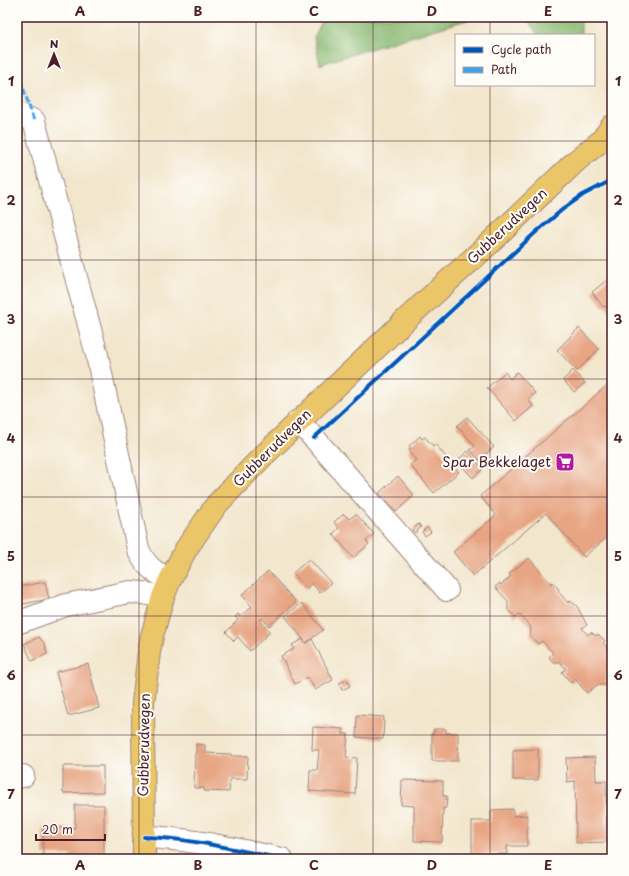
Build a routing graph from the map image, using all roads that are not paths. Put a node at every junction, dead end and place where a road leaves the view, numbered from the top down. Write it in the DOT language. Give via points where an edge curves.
graph roads {
  1 [pos="17,113"];
  2 [pos="608,134"];
  3 [pos="298,421"];
  4 [pos="166,588"];
  5 [pos="447,590"];
  6 [pos="17,623"];
  7 [pos="144,837"];
  8 [pos="144,859"];
  9 [pos="282,859"];
  1 -- 4 [label="street" via="34,121 97,355 138,549 143,560"];
  2 -- 3 [label="main road, Gubberudvegen"];
  3 -- 4 [label="main road, Gubberudvegen" via="217,504 186,549"];
  3 -- 5 [label="street"];
  4 -- 6 [label="street" via="143,593 130,592 66,605"];
  4 -- 7 [label="main road, Gubberudvegen" via="153,629 144,703"];
  7 -- 8 [label="main road, Gubberudvegen"];
  7 -- 9 [label="street" via="188,841"];
}
